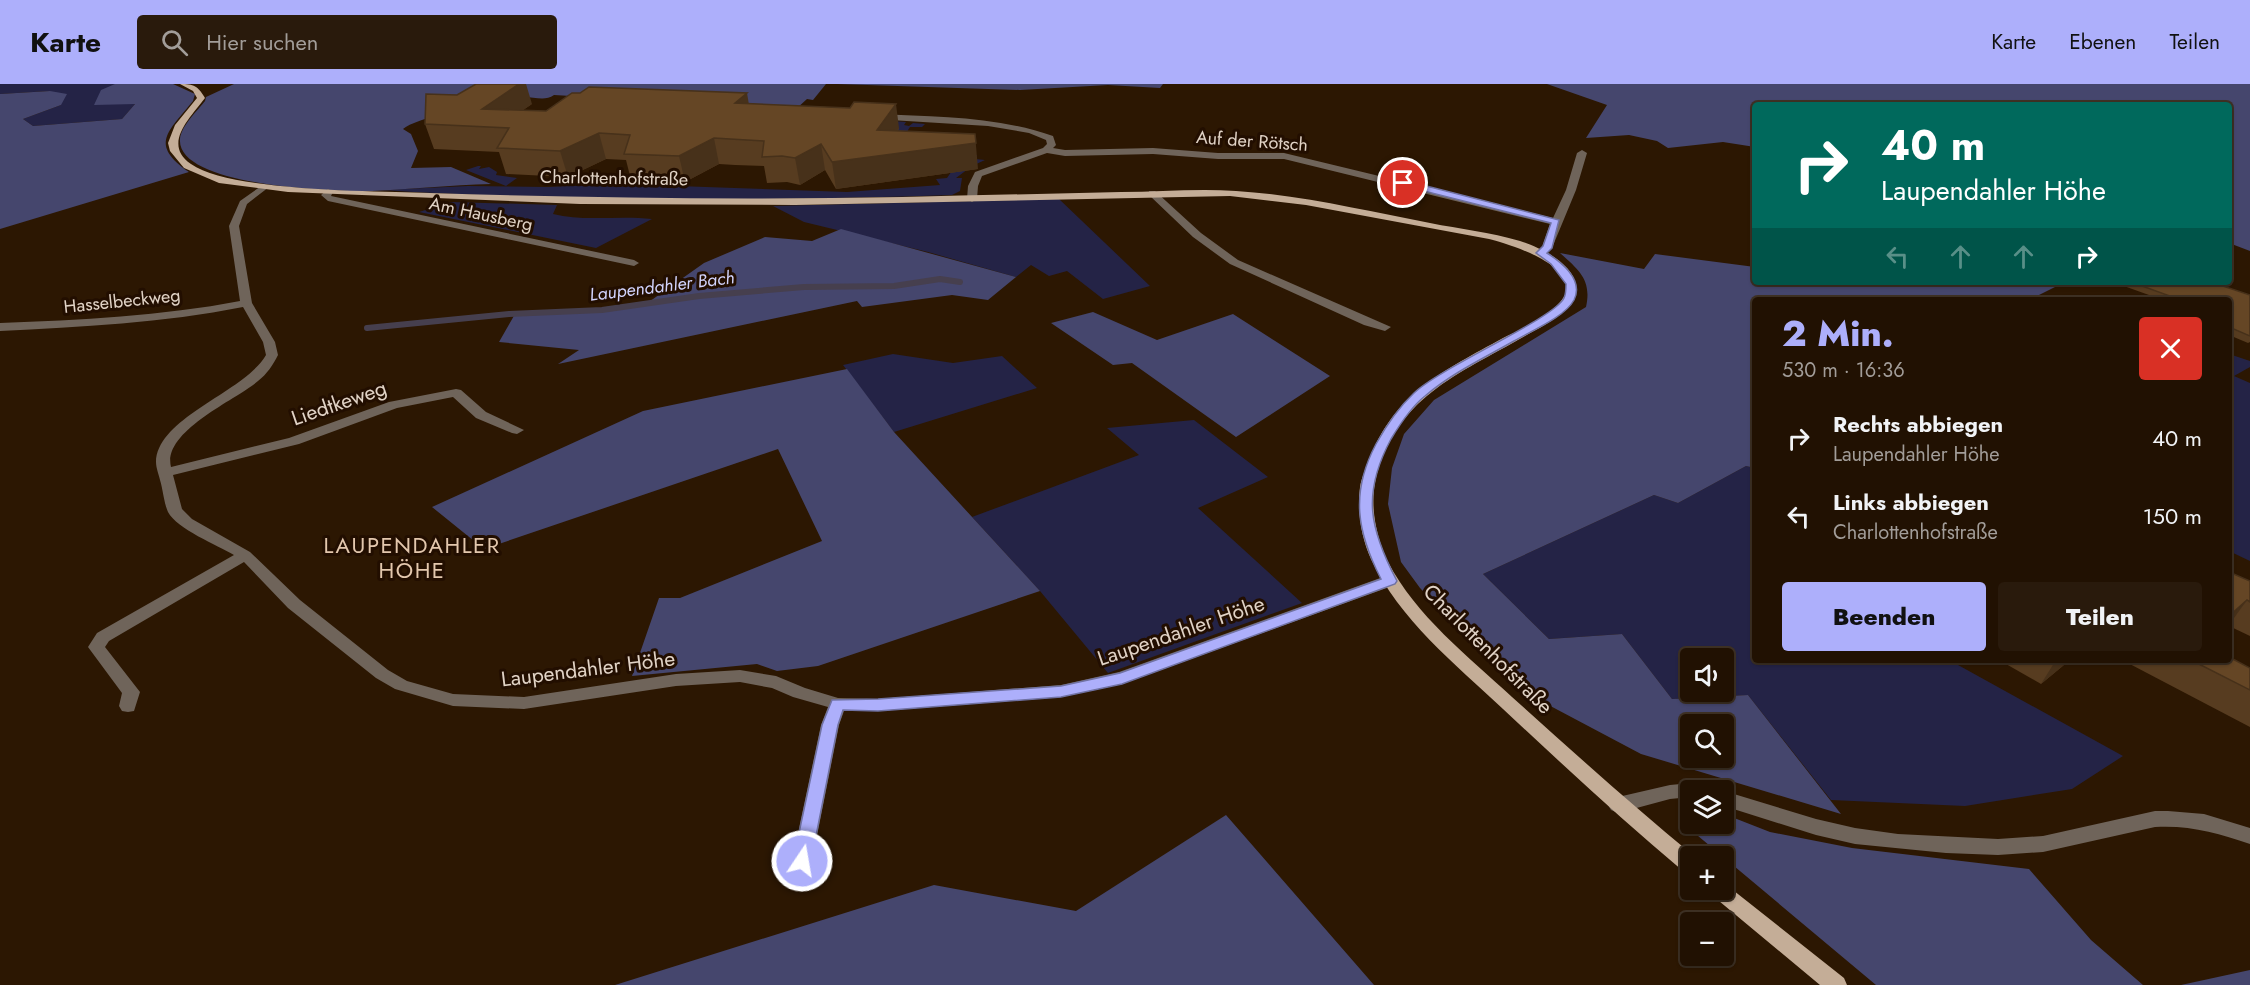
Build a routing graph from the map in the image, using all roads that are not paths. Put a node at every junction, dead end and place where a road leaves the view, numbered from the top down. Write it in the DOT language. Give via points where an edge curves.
graph roads {
  1 [pos="184,84"];
  2 [pos="863,116"];
  3 [pos="1046,150"];
  4 [pos="1582,153"];
  5 [pos="264,187"];
  6 [pos="328,192"];
  7 [pos="1152,193"];
  8 [pos="972,198"];
  9 [pos="1556,222"];
  10 [pos="1541,253"];
  11 [pos="634,263"];
  12 [pos="246,303"];
  13 [pos="0,327"];
  14 [pos="1385,327"];
  15 [pos="517,430"];
  16 [pos="166,473"];
  17 [pos="245,555"];
  18 [pos="1389,581"];
  19 [pos="837,704"];
  20 [pos="128,706"];
  21 [pos="1680,791"];
  22 [pos="1734,802"];
  23 [pos="1618,805"];
  24 [pos="2250,836"];
  25 [pos="1680,857"];
  26 [pos="802,861"];
  27 [pos="1732,900"];
  28 [pos="1836,985"];
  1 -- 5 [label="main road, Charlottenhofstraße" via="200,92 201,98 175,131 172,143 180,159 207,176"];
  2 -- 3 [label="street" via="1014,128 1050,138 1052,145"];
  3 -- 8 [label="street, Auf der Rötsch" via="981,172 975,179"];
  3 -- 9 [label="street, Auf der Rötsch" via="1284,156"];
  4 -- 9 [label="street"];
  5 -- 6 [label="main road, Charlottenhofstraße"];
  5 -- 12 [label="street, Laupendahler Höhe" via="247,199 234,222"];
  6 -- 8 [label="main road, Charlottenhofstraße" via="663,202"];
  6 -- 11 [label="street, Am Hausberg" via="328,198"];
  7 -- 8 [label="main road, Charlottenhofstraße"];
  7 -- 10 [label="main road, Charlottenhofstraße" via="1283,198 1492,238"];
  7 -- 14 [label="street" via="1197,235 1234,262 1368,323"];
  9 -- 10 [label="street" via="1547,248"];
  10 -- 18 [label="main road, Charlottenhofstraße" via="1564,272 1571,284 1569,299 1554,314 1452,370 1419,394 1393,424 1375,458 1365,496 1368,529"];
  12 -- 13 [label="street, Hasselbeckweg" via="70,324"];
  12 -- 16 [label="street, Laupendahler Höhe" via="272,349 270,361 253,379 193,418 174,436 165,452"];
  15 -- 16 [label="street, Liedtkeweg" via="481,415 456,393 394,405 294,441"];
  16 -- 17 [label="street, Laupendahler Höhe" via="172,503 181,517"];
  17 -- 19 [label="street, Laupendahler Höhe" via="294,604 375,669 400,685 423,693 453,699 524,703 676,680 740,676 776,682"];
  17 -- 20 [label="street" via="103,637 96,647 131,692"];
  18 -- 19 [label="street, Laupendahler Höhe" via="1122,678 1061,691 878,705"];
  18 -- 23 [label="main road, Charlottenhofstraße" via="1427,627"];
  19 -- 26 [label="street"];
  21 -- 23 [label="street"];
  22 -- 24 [label="street" via="1816,827 1898,842 1998,847 2043,844 2173,818 2215,824"];
  23 -- 25 [label="main road, Charlottenhofstraße"];
  27 -- 28 [label="main road"];
}
